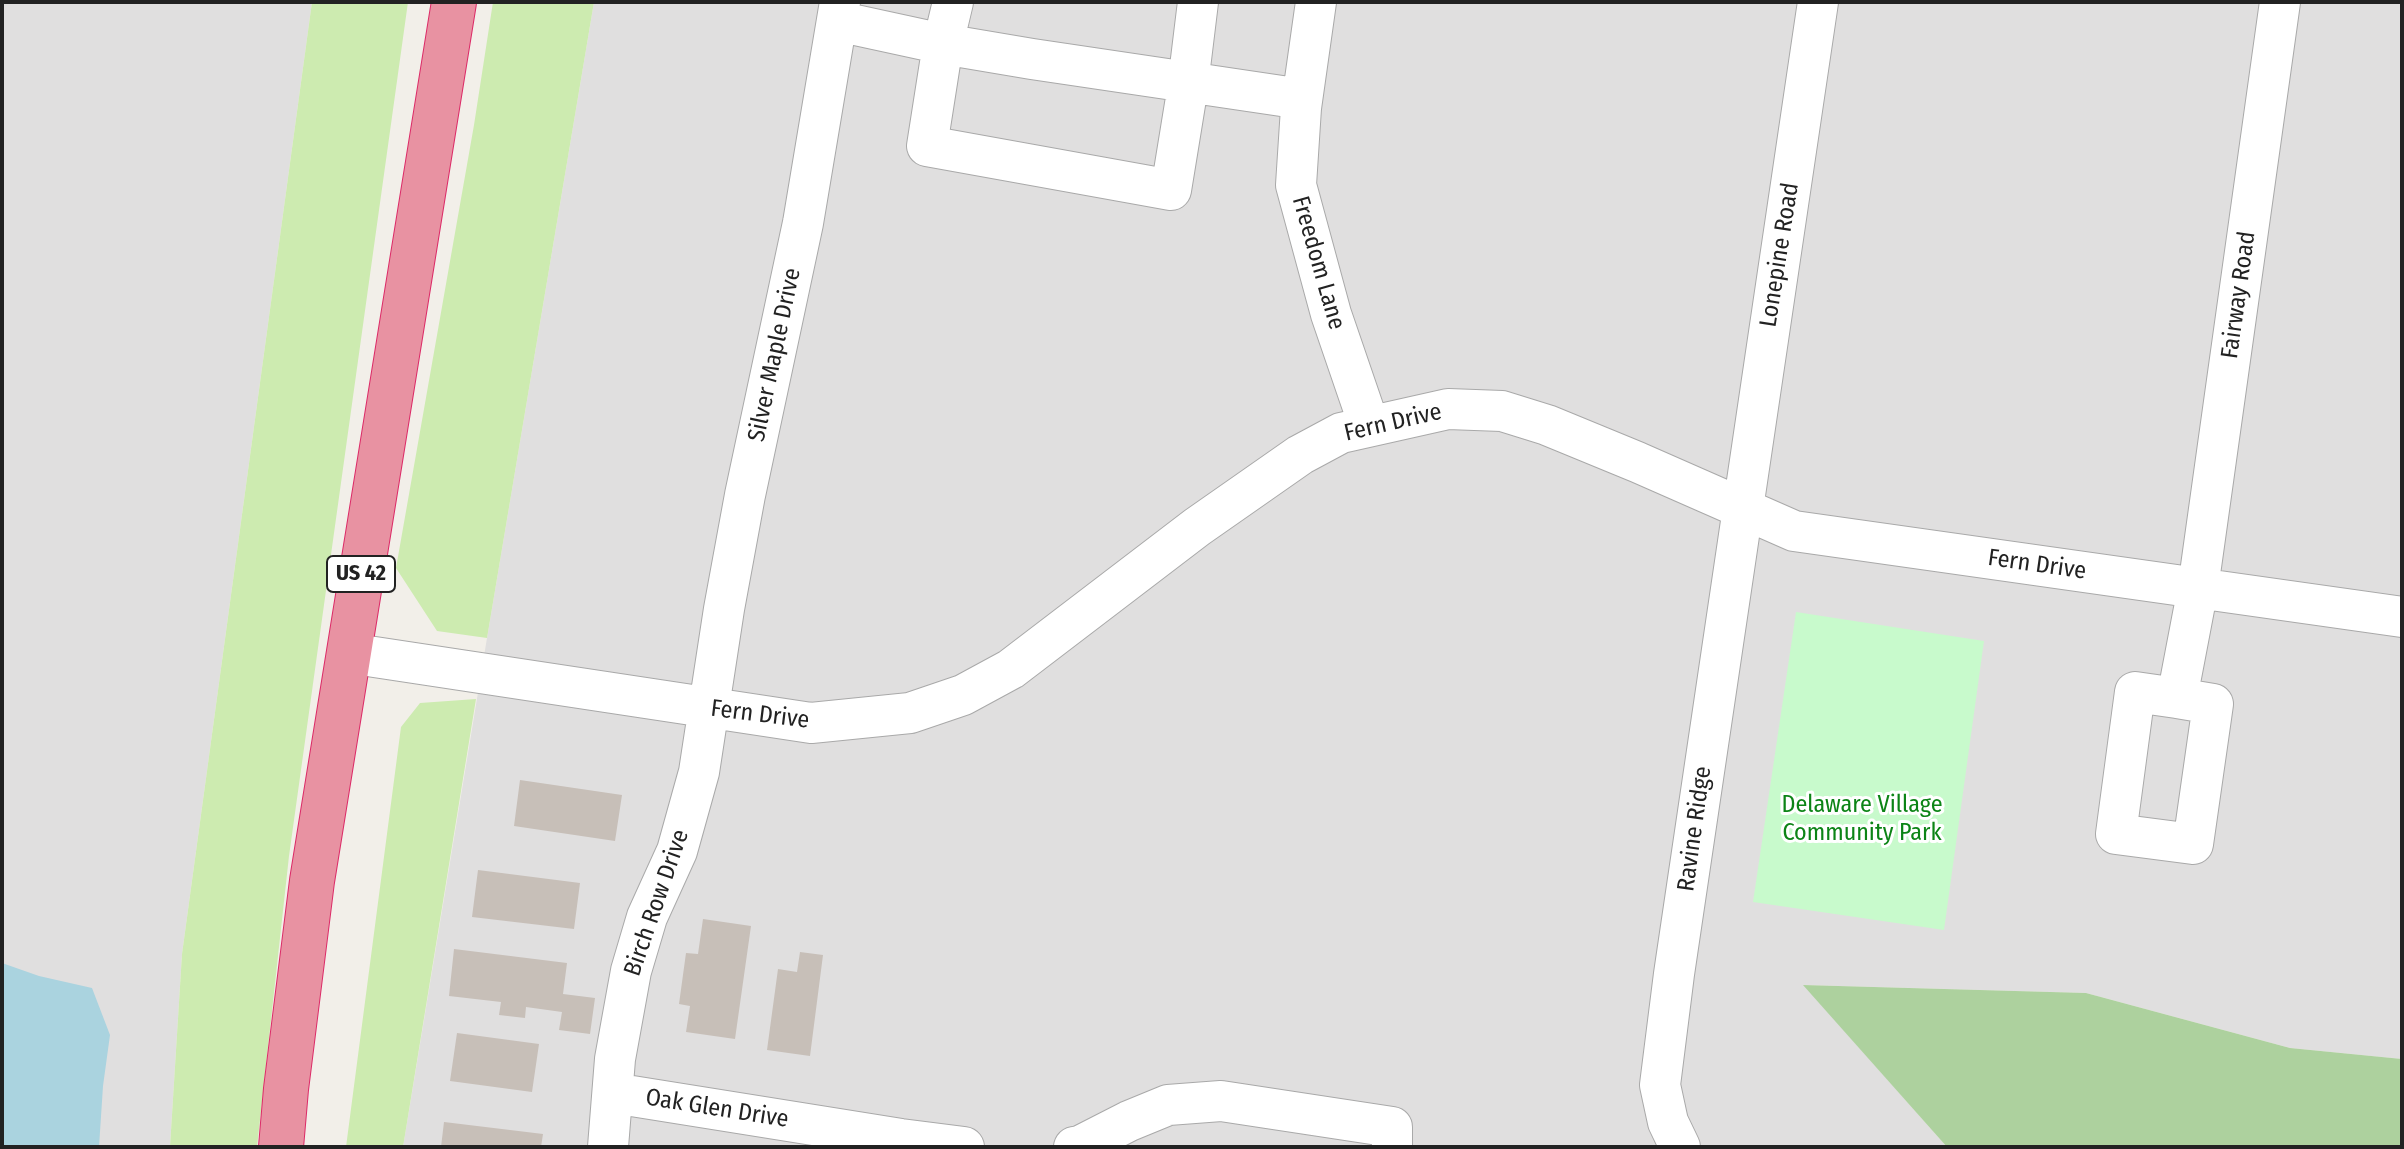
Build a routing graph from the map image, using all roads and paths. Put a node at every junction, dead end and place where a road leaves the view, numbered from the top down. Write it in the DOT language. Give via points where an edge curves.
graph roads {
  1 [pos="454,2"];
  2 [pos="953,2"];
  3 [pos="1198,2"];
  4 [pos="1316,2"];
  5 [pos="1818,2"];
  6 [pos="2280,2"];
  7 [pos="839,12"];
  8 [pos="943,44"];
  9 [pos="1187,82"];
  10 [pos="1302,99"];
  11 [pos="1369,425"];
  12 [pos="1742,508"];
  13 [pos="2198,588"];
  14 [pos="2402,617"];
  15 [pos="348,653"];
  16 [pos="2177,698"];
  17 [pos="709,709"];
  18 [pos="613,1093"];
  19 [pos="1392,1137"];
  20 [pos="281,1147"];
  21 [pos="608,1147"];
  22 [pos="964,1147"];
  23 [pos="1074,1147"];
  24 [pos="1680,1147"];
  1 -- 15 [label="highway, US 42"];
  2 -- 8 [label="street"];
  3 -- 9 [label="street"];
  4 -- 10 [label="street, Freedom Lane"];
  5 -- 12 [label="street, Lonepine Road"];
  6 -- 13 [label="street, Fairway Road"];
  7 -- 8 [label="street"];
  7 -- 17 [label="street, Silver Maple Drive" via="803,223 726,595"];
  8 -- 9 [label="street"];
  8 -- 9 [label="street" via="927,146 1171,190"];
  9 -- 10 [label="street"];
  10 -- 11 [label="street, Freedom Lane" via="1296,185 1331,314"];
  11 -- 12 [label="street, Fern Drive" via="1448,409 1502,411 1560,430"];
  11 -- 17 [label="street, Fern Drive" via="1300,455 1011,669 963,695 910,713 811,723"];
  12 -- 13 [label="street, Fern Drive" via="1794,531"];
  12 -- 24 [label="street, Ravine Ridge" via="1660,1085"];
  13 -- 14 [label="street, Fern Drive"];
  13 -- 16 [label="street, Fairway Road"];
  15 -- 17 [label="street, Fern Drive"];
  15 -- 20 [label="highway, US 42" via="312,881"];
  17 -- 18 [label="street, Birch Row Drive" via="699,772 677,851 647,917 631,971"];
  18 -- 21 [label="street, Birch Row Drive"];
  18 -- 22 [label="street, Oak Glen Drive"];
  19 -- 23 [label="street" via="1221,1101 1168,1105"];
}
